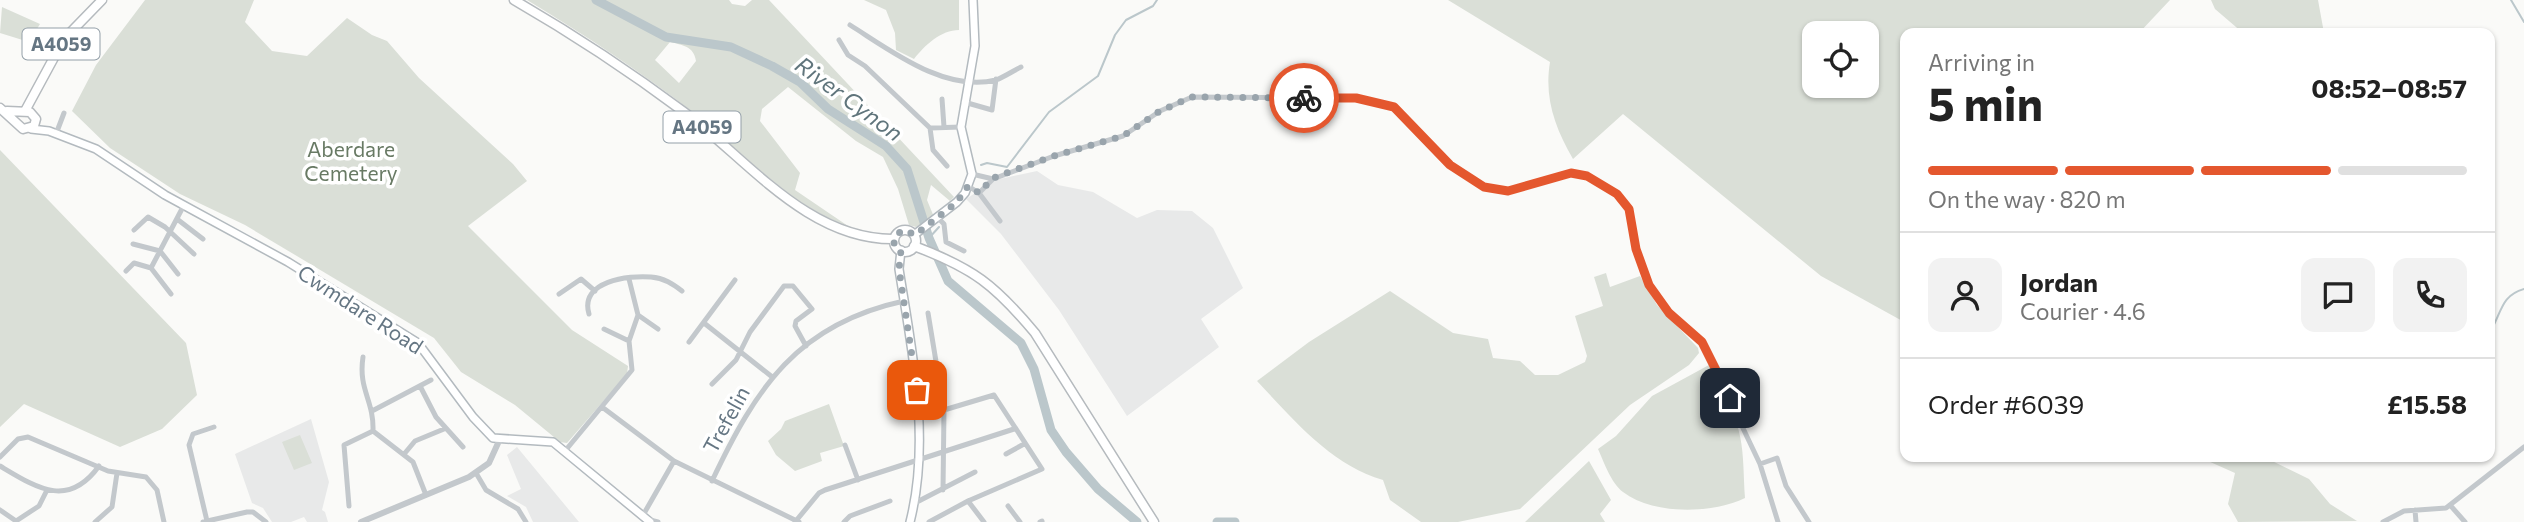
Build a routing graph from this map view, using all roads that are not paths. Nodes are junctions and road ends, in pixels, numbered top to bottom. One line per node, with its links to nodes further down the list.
1 (102, 0): 9 (main road, A4059)
2 (514, 0): 35 (main road, A4059)
3 (973, 0): 8 (main road)
4 (850, 24): 8 (street)
5 (839, 40): 19 (street)
6 (1021, 67): 7 (street)
7 (996, 79): 8 (street); 11 (street)
8 (969, 82): 11 (main road)
9 (35, 98): 13 (main road, A4059); 15 (main road, A4059)
10 (942, 100): 17 (street)
11 (963, 102): 18 (main road)
12 (3, 109): 13 (main road); 16 (main road)
13 (24, 112): 15 (main road); 16 (main road)
14 (64, 113): 21 (street)
15 (36, 119): 20 (main road); 21 (main road, Cwmdare Road)
16 (18, 122): 20 (main road)
17 (944, 127): 18 (street); 19 (street)
18 (961, 127): 23 (main road)
19 (930, 128): 22 (street)
20 (31, 129): 21 (main road, Cwmdare Road)
21 (53, 132): 27 (main road, Cwmdare Road)
22 (947, 166)
23 (972, 174): 24 (street); 25 (main road)
24 (993, 178): 26 (street); 88 (street)
25 (968, 186): 26 (street); 29 (main road)
26 (979, 193): 30 (street)
27 (184, 205): 28 (street); 76 (main road, Cwmdare Road)
28 (177, 219): 32 (street); 34 (street)
29 (934, 220): 33 (main road); 40 (street)
30 (1000, 221)
31 (134, 230): 32 (street)
32 (170, 232): 39 (street); 41 (street)
33 (917, 233): 35 (main road); 37 (main road)
34 (203, 239)
35 (894, 239): 38 (main road)
36 (134, 244): 39 (street)
37 (914, 246): 38 (main road); 108 (main road)
38 (901, 250): 51 (main road)
39 (160, 251): 42 (street); 44 (street)
40 (964, 251)
41 (194, 254)
42 (152, 268): 43 (street); 49 (street)
43 (126, 271)
44 (178, 274)
45 (629, 279): 47 (street); 48 (street); 54 (street)
46 (735, 280): 55 (street)
47 (595, 291): 50 (street); 53 (street)
48 (682, 291)
49 (171, 294)
50 (559, 294)
51 (904, 302): 60 (street, Trefelin); 87 (main road)
52 (928, 313): 71 (street)
53 (589, 314)
54 (638, 315): 56 (street); 58 (street)
55 (704, 323): 59 (street); 61 (street, Trefelin)
56 (658, 328)
57 (604, 329): 58 (street)
58 (629, 341): 69 (street)
59 (689, 342)
60 (806, 346): 61 (street, Trefelin); 65 (street, Trefelin)
61 (742, 351): 65 (street, Trefelin); 67 (street, Trefelin)
62 (363, 357): 63 (street)
63 (362, 365): 64 (street); 70 (street)
64 (372, 366)
65 (771, 376): 95 (street, Trefelin)
66 (431, 380): 68 (street)
67 (712, 384)
68 (420, 386): 70 (street); 73 (street)
69 (602, 407): 81 (street); 86 (street)
70 (372, 411): 75 (street)
71 (944, 411): 74 (street); 83 (street)
72 (214, 428): 111 (street)
73 (444, 429): 79 (street); 82 (street)
74 (1014, 429): 77 (street); 83 (street)
75 (373, 431): 82 (street); 103 (street)
76 (499, 440): 81 (main road); 93 (street)
77 (1024, 444): 84 (street); 100 (street)
78 (845, 445): 94 (street)
79 (463, 447)
80 (2524, 447): 102 (street)
81 (565, 451): 107 (main road)
82 (405, 453): 98 (street)
83 (944, 453): 87 (street); 97 (street)
84 (1006, 454)
85 (0, 457): 90 (street)
86 (674, 461): 95 (street); 107 (street)
87 (918, 462): 94 (street); 101 (main road)
88 (1760, 464): 122 (street); 123 (street)
89 (0, 466): 96 (street)
90 (99, 466): 92 (street); 96 (street)
91 (975, 472): 97 (street)
92 (117, 473): 109 (street); 110 (street)
93 (476, 473): 98 (street); 114 (street)
94 (858, 480): 116 (street)
95 (712, 481): 116 (street)
96 (47, 490): 105 (street)
97 (943, 491): 101 (street)
98 (426, 495): 113 (street)
99 (890, 500): 117 (street)
100 (968, 500): 119 (street); 120 (street)
101 (913, 503): 118 (main road)
102 (2450, 505): 106 (street); 126 (street)
103 (349, 506)
104 (1008, 506): 121 (street)
105 (0, 510)
106 (2415, 510): 124 (street); 125 (street)
107 (646, 519): 115 (street)
108 (1152, 519)
109 (95, 522)
110 (164, 522)
111 (205, 522): 112 (street)
112 (266, 522)
113 (361, 522)
114 (526, 522)
115 (658, 522)
116 (797, 522)
117 (844, 522)
118 (910, 522)
119 (929, 522)
120 (984, 522)
121 (1020, 522)
122 (1778, 522)
123 (1809, 522)
124 (2383, 522)
125 (2416, 522)
126 (2465, 522)

